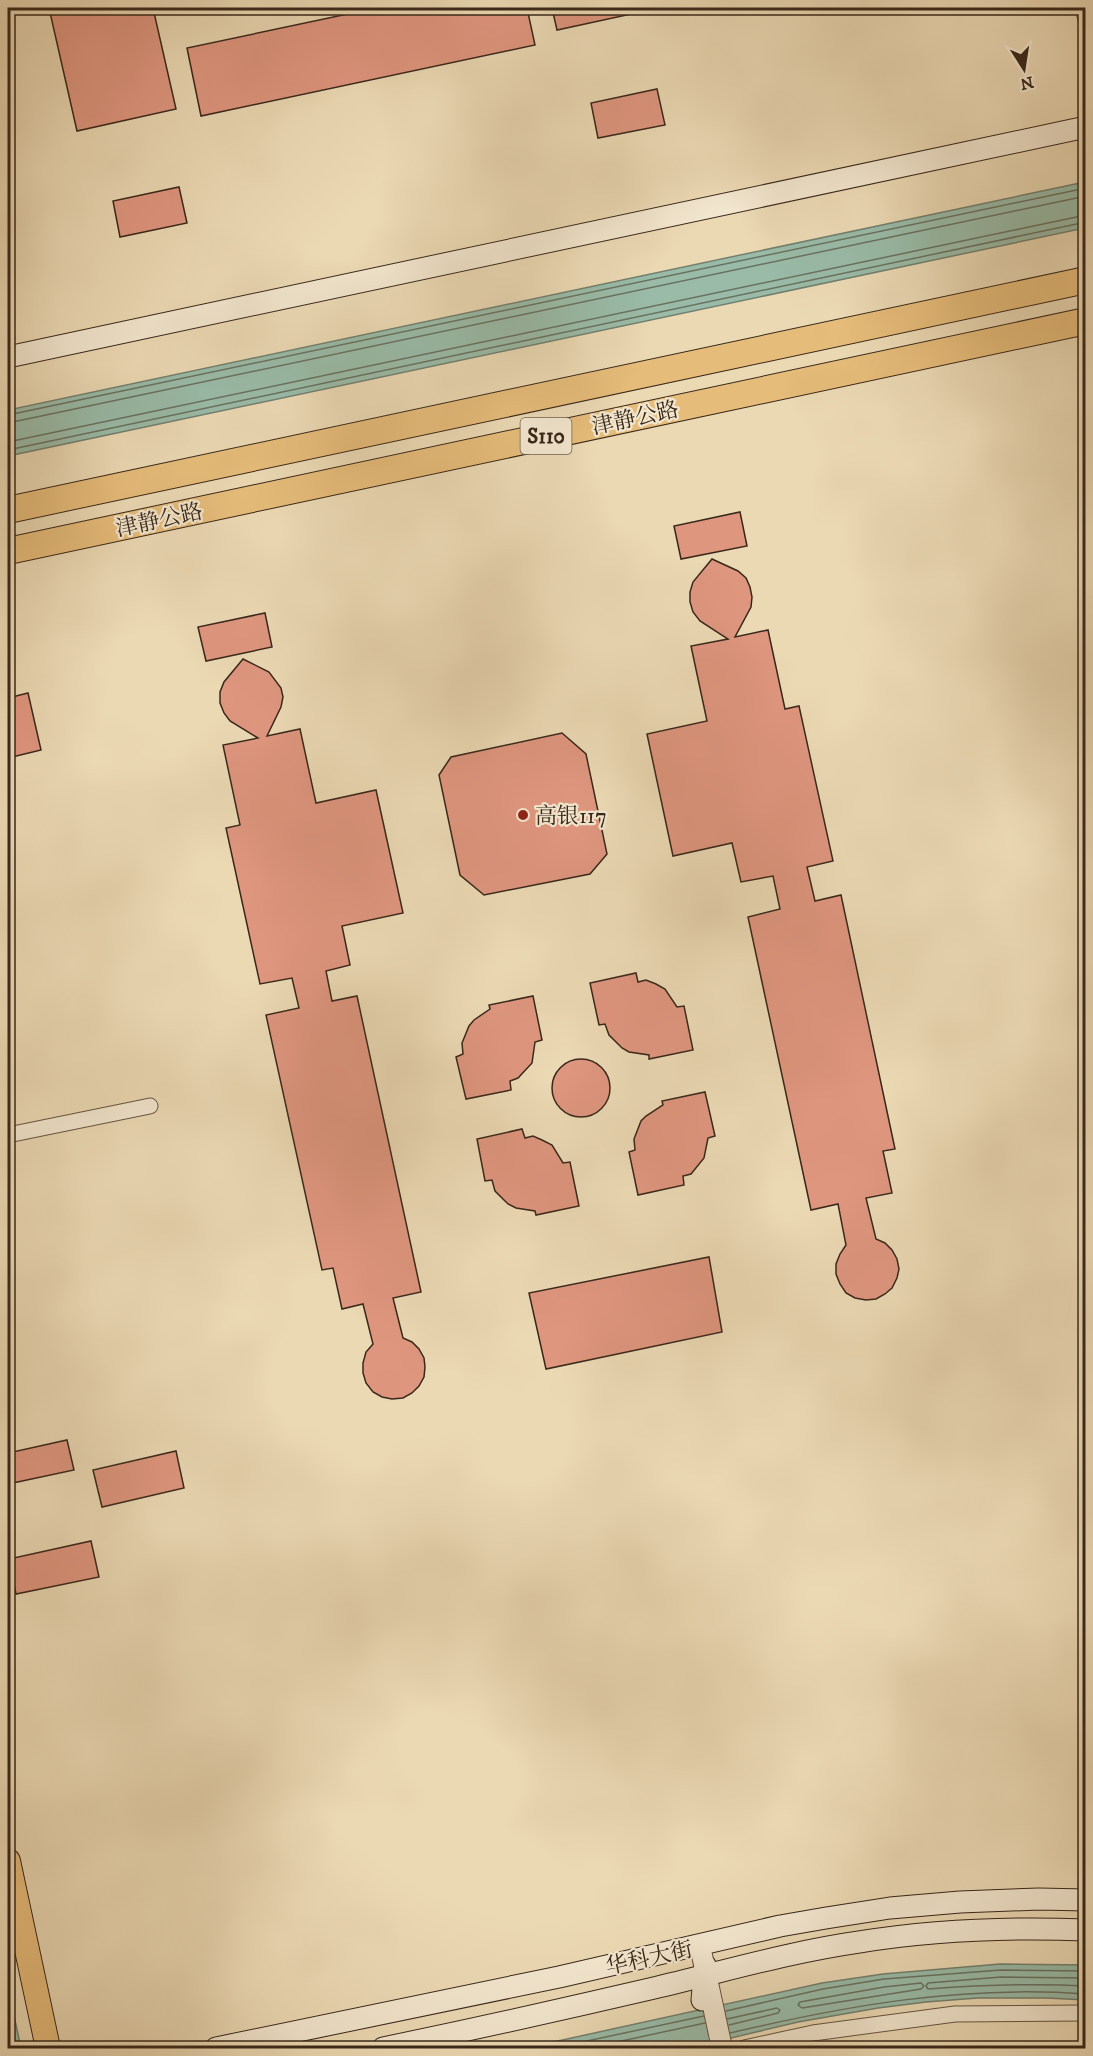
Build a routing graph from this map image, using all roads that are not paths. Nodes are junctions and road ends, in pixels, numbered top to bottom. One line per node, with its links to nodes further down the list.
1 (1083, 8): 2 (street)
2 (1086, 20)
3 (1086, 127): 6 (main road)
4 (1086, 280): 7 (highway, 津静公路 / S110)
5 (1086, 321): 8 (highway, 津静公路 / S110)
6 (8, 357)
7 (8, 510)
8 (8, 551)
9 (150, 1106): 10 (street)
10 (8, 1135)
11 (8, 1861): 21 (main road)
12 (1086, 1900): 14 (main road, 华科大街)
13 (1086, 1930): 16 (main road, 华科大街)
14 (737, 1936): 15 (main road, 华科大街); 17 (main road)
15 (695, 1947): 17 (street); 22 (main road, 华科大街)
16 (735, 1968): 17 (main road, 华科大街); 18 (street)
17 (703, 1975): 18 (main road); 23 (main road, 华科大街)
18 (707, 2000): 20 (street)
19 (1086, 2013): 24 (street)
20 (717, 2048)
21 (48, 2049)
22 (216, 2049)
23 (383, 2049)
24 (744, 2049)

